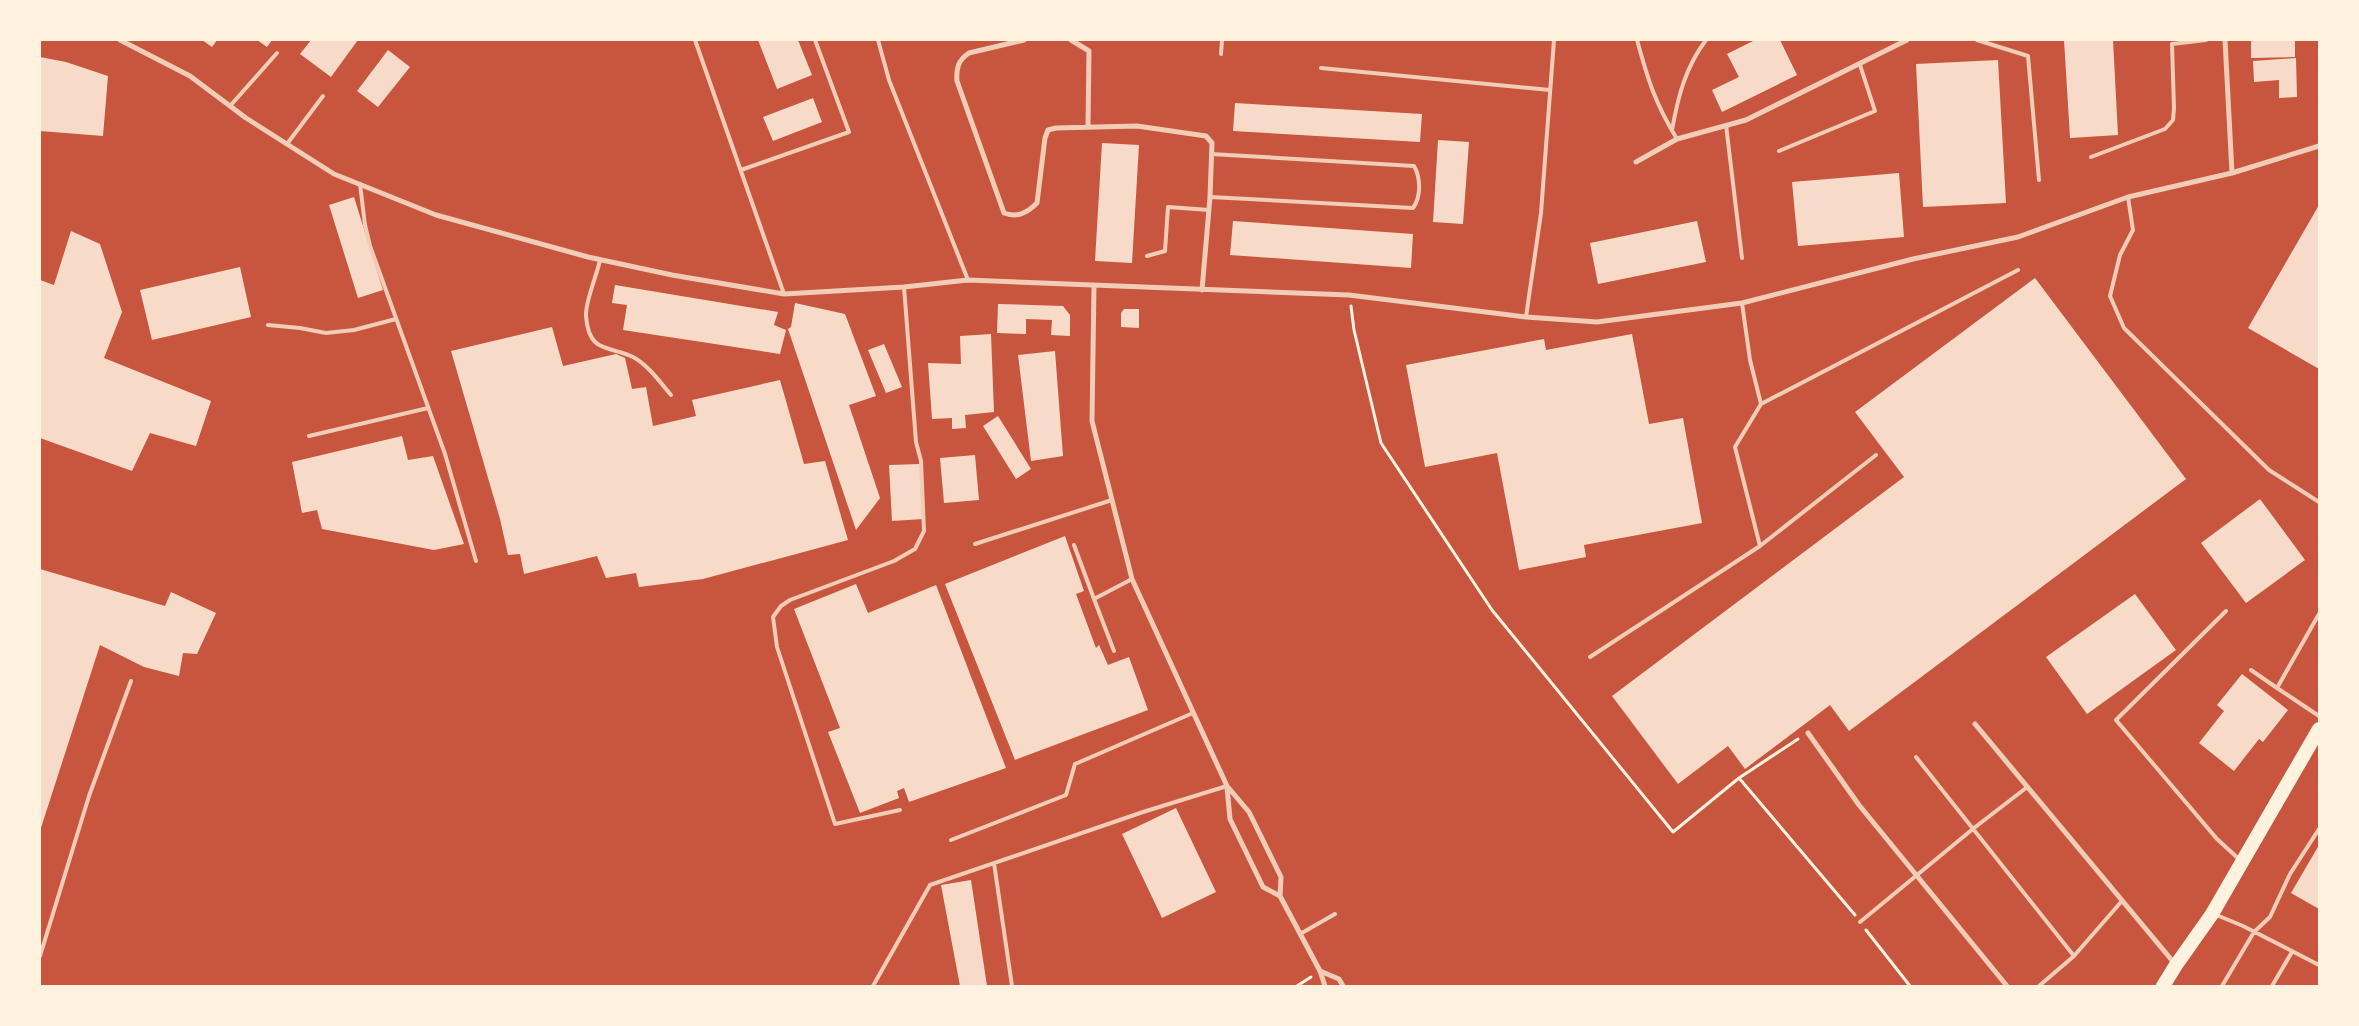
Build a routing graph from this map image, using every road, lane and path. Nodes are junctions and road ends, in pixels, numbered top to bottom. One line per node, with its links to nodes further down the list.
1 (120, 40): 21 (street)
2 (695, 40): 32 (lane)
3 (815, 40): 32 (lane)
4 (878, 40): 43 (lane)
5 (1024, 40): 23 (street)
6 (1071, 40): 23 (street)
7 (1222, 40): 16 (lane)
8 (1554, 40): 19 (lane)
9 (1637, 40): 24 (lane)
10 (1706, 40): 24 (lane)
11 (1907, 40): 17 (street)
12 (1977, 40): 34 (lane)
13 (2206, 40): 30 (lane)
14 (2225, 40): 33 (street)
15 (278, 53): 21 (lane)
16 (1221, 54)
17 (1860, 65): 22 (street); 28 (lane)
18 (1321, 68): 19 (lane)
19 (1550, 90): 50 (lane)
20 (323, 96): 26 (lane)
21 (230, 106): 26 (street)
22 (1726, 125): 25 (street); 40 (lane)
23 (1088, 126): 29 (street)
24 (1672, 130): 25 (lane)
25 (1677, 139): 31 (street)
26 (288, 144): 35 (street)
27 (2319, 146): 33 (street)
28 (1779, 150)
29 (1211, 154): 37 (street); 37 (lane)
30 (2091, 157)
31 (1636, 162)
32 (741, 170): 47 (lane)
33 (2232, 173): 36 (street)
34 (2039, 180)
35 (360, 184): 41 (street); 51 (lane)
36 (2128, 197): 49 (street); 59 (lane)
37 (1210, 198): 38 (street)
38 (1209, 210): 39 (lane); 46 (street)
39 (1147, 256)
40 (1742, 258)
41 (600, 260): 47 (street); 53 (lane)
42 (2018, 270): 54 (lane)
43 (968, 280): 44 (street); 45 (street)
44 (1094, 285): 46 (street); 58 (street)
45 (904, 287): 47 (street); 82 (lane)
46 (1202, 290): 48 (street)
47 (784, 294)
48 (1349, 295): 50 (street); 79 (path)
49 (1742, 303): 50 (street); 54 (lane)
50 (1526, 318)
51 (396, 319): 52 (lane); 55 (lane)
52 (268, 325)
53 (670, 395)
54 (1761, 404): 62 (lane)
55 (428, 408): 56 (lane); 63 (lane)
56 (309, 436)
57 (1876, 455): 62 (lane)
58 (1112, 500): 60 (lane); 64 (street)
59 (2319, 502)
60 (975, 544)
61 (1074, 545): 65 (lane)
62 (1760, 546): 69 (lane)
63 (476, 561)
64 (1132, 579): 65 (lane); 73 (street)
65 (1094, 598): 68 (lane)
66 (2226, 610): 86 (lane)
67 (2319, 614): 72 (lane)
68 (1114, 650)
69 (1590, 657)
70 (2251, 670): 72 (lane)
71 (131, 681): 97 (lane)
72 (2277, 688): 74 (lane)
73 (1193, 713): 80 (street); 85 (lane)
74 (2319, 716)
75 (1975, 724): 81 (street)
76 (2319, 729): 86 (highway)
77 (1808, 733): 79 (path); 88 (street)
78 (1916, 757): 83 (lane)
79 (1739, 778): 93 (path)
80 (1227, 786): 87 (lane); 89 (street); 89 (street)
81 (2026, 788): 83 (lane); 90 (street)
82 (900, 810)
83 (1974, 828): 88 (lane); 98 (lane)
84 (2319, 829): 94 (lane)
85 (952, 840)
86 (2241, 862): 92 (highway)
87 (994, 863): 102 (lane); 103 (lane)
88 (1916, 875): 93 (lane); 107 (street)
89 (1280, 896): 95 (street)
90 (2121, 902): 98 (lane); 99 (street)
91 (1335, 914): 95 (lane)
92 (2212, 914): 94 (lane); 99 (highway)
93 (1860, 922): 106 (path)
94 (2254, 932): 96 (lane); 110 (lane)
95 (1300, 934): 101 (street)
96 (2292, 952): 100 (lane); 111 (lane)
97 (40, 956)
98 (2074, 956): 108 (lane)
99 (2176, 965): 109 (highway)
100 (2319, 965)
101 (1320, 971): 104 (street); 105 (street)
102 (873, 986)
103 (1012, 986)
104 (1325, 986)
105 (1343, 986)
106 (1910, 986)
107 (2006, 986)
108 (2038, 986)
109 (2164, 986)
110 (2222, 986)
111 (2272, 986)

